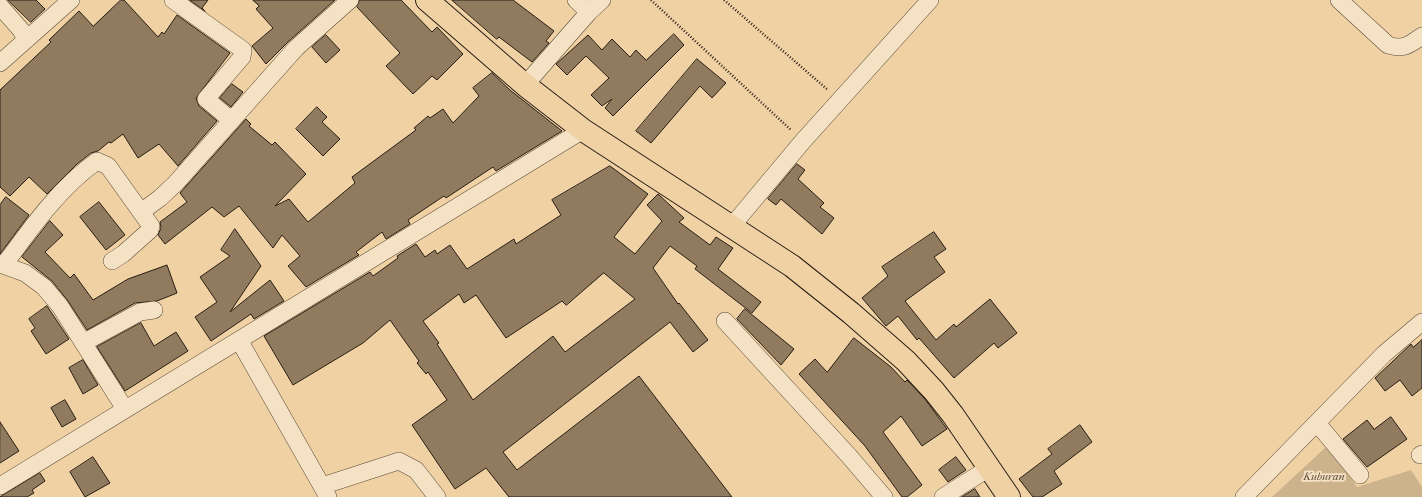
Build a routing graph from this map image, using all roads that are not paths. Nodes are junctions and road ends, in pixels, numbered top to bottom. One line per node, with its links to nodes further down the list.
1 (71, 0): 12 (street)
2 (173, 0): 15 (street)
3 (350, 0): 15 (street)
4 (427, 0): 14 (main road)
5 (576, 0): 10 (street)
6 (602, 0): 10 (street)
7 (930, 0): 18 (street)
8 (1339, 0): 11 (street)
9 (0, 6): 12 (street)
10 (589, 12): 14 (street)
11 (1422, 36)
12 (26, 40): 13 (street)
13 (0, 63)
14 (525, 85): 16 (main road)
15 (231, 120): 17 (street)
16 (583, 130): 18 (main road); 24 (street)
17 (141, 212): 19 (street); 20 (street)
18 (731, 227): 28 (main road)
19 (112, 261)
20 (2, 265): 25 (street)
21 (154, 310): 25 (street)
22 (725, 321): 33 (street)
23 (1422, 322): 27 (street)
24 (239, 340): 26 (street); 31 (street)
25 (83, 343): 26 (street)
26 (125, 409): 30 (street)
27 (1318, 423): 29 (street); 36 (street)
28 (989, 468): 34 (street); 35 (main road)
29 (1360, 475)
30 (0, 486)
31 (325, 491): 32 (street)
32 (437, 497)
33 (884, 497)
34 (943, 497)
35 (1009, 497)
36 (1244, 497)

